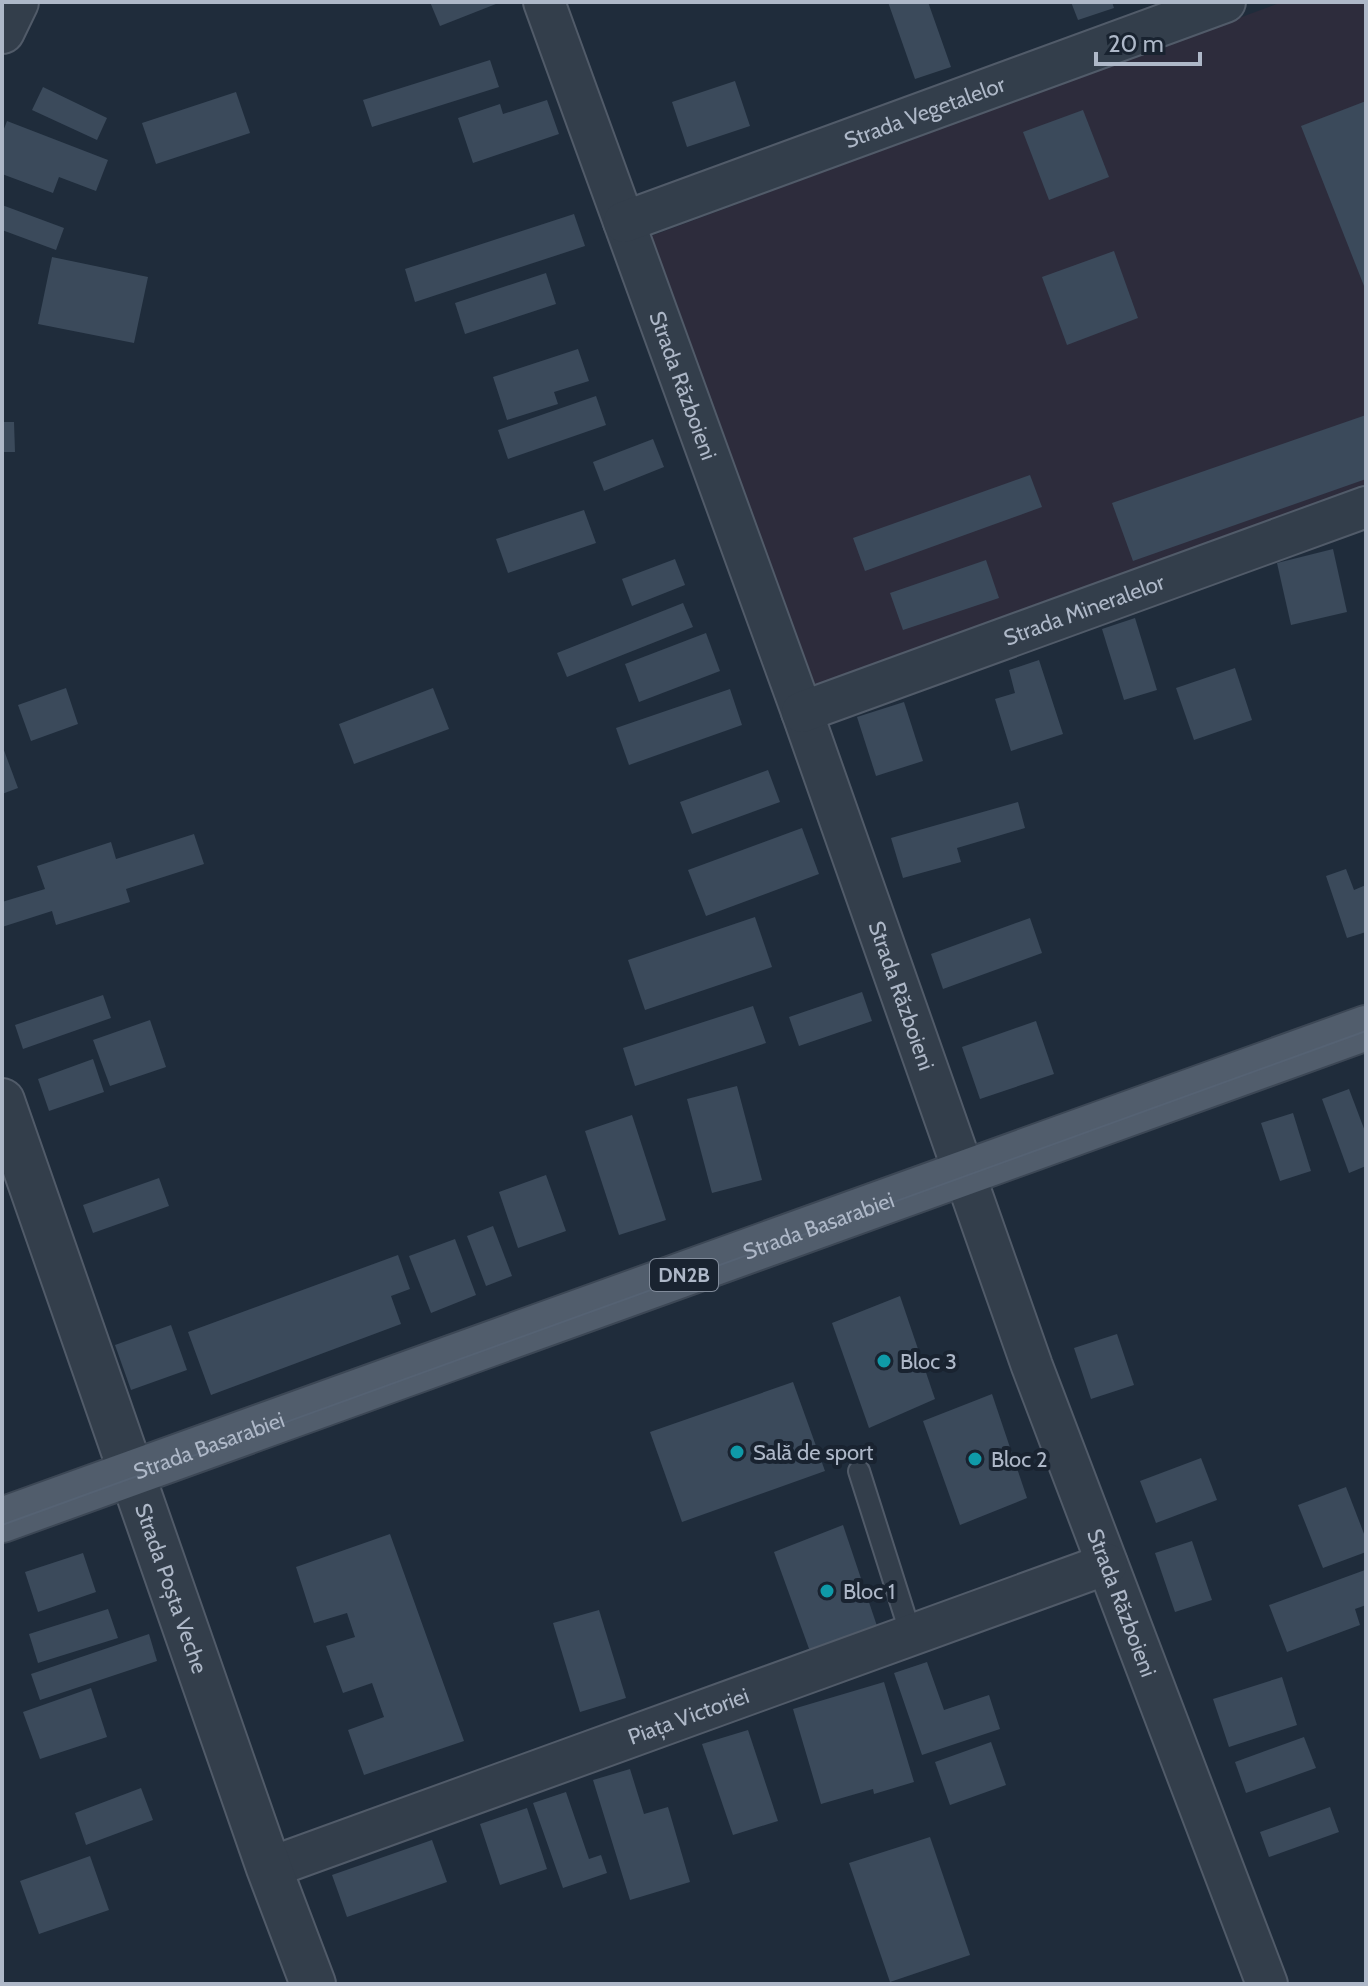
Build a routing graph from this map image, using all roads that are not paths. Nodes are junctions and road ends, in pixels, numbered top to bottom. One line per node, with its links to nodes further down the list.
1 (16, 2): 4 (street)
2 (544, 2): 5 (street, Strada Războieni)
3 (1225, 2): 5 (street, Strada Vegetalelor)
4 (2, 31)
5 (624, 222): 7 (street, Strada Războieni)
6 (1366, 507): 7 (street, Strada Mineralelor)
7 (802, 712): 10 (street, Strada Războieni)
8 (1366, 1028): 10 (main road, Strada Basarabiei / DN2B)
9 (2, 1101): 12 (street, Strada Poșta Veche)
10 (966, 1174): 12 (main road, Strada Basarabiei / DN2B); 14 (street, Strada Războieni)
11 (859, 1471): 15 (lane)
12 (132, 1474): 13 (main road, Strada Basarabiei / DN2B); 16 (street, Strada Poșta Veche)
13 (2, 1520)
14 (1107, 1564): 15 (street, Piața Victoriei); 18 (street, Strada Războieni)
15 (911, 1635): 16 (street, Piața Victoriei)
16 (269, 1868): 17 (street, Strada Poșta Veche)
17 (313, 1984)
18 (1267, 1984)

